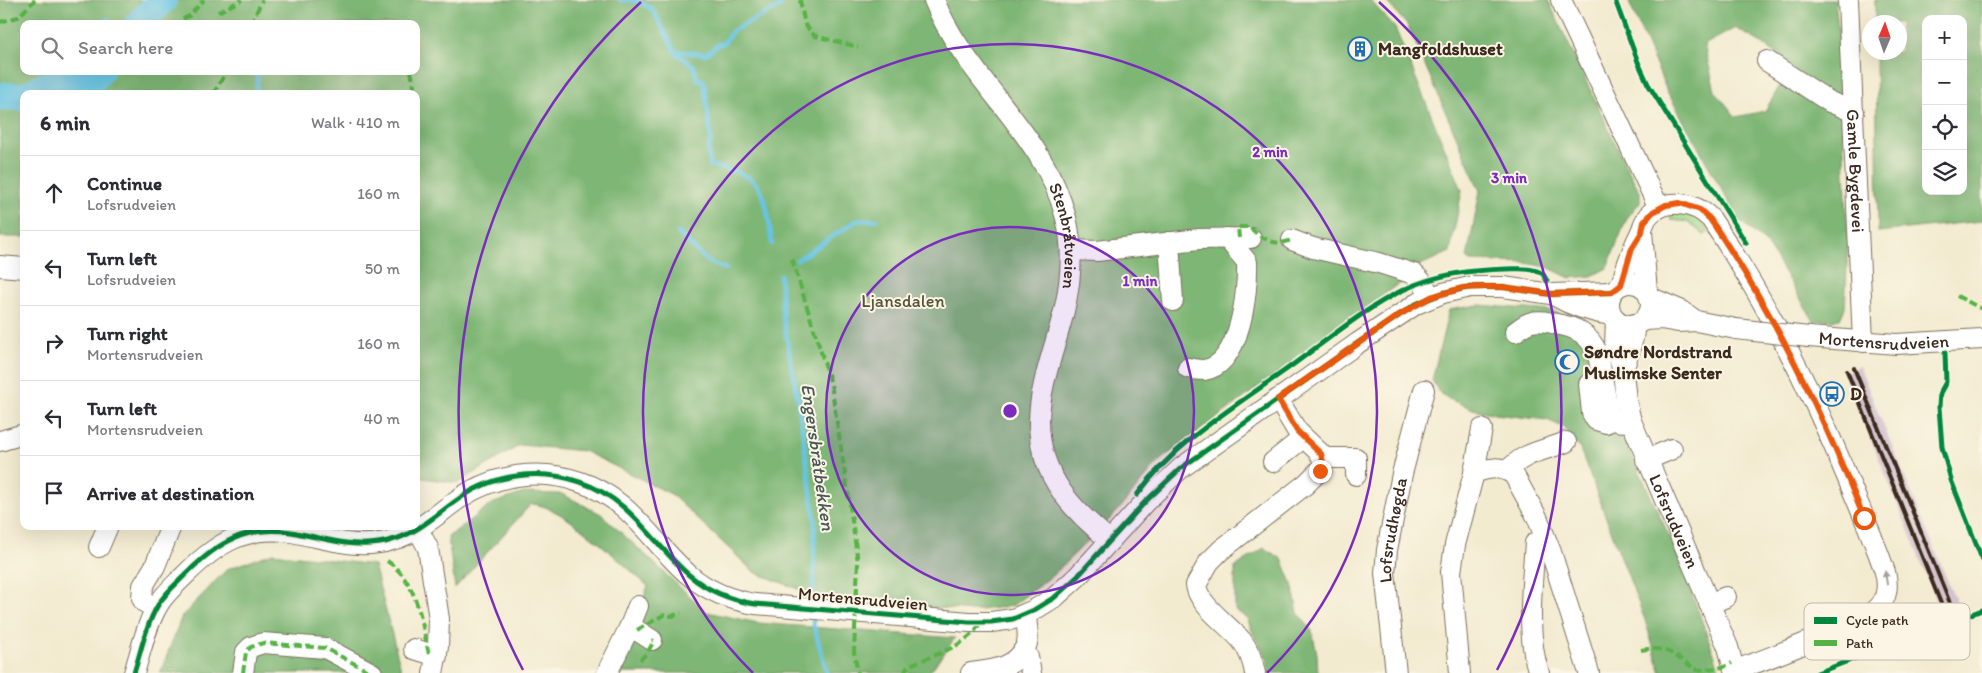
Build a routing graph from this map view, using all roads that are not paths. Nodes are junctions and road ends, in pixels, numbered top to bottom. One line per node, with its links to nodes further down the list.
1 (934, 0): 12 (street, Stenbråtveien)
2 (1561, 0): 6 (street)
3 (1848, 0): 5 (street, Gamle Bygdevei)
4 (1768, 61): 5 (street)
5 (1854, 112): 24 (street, Gamle Bygdevei)
6 (1659, 208): 7 (street); 52 (street, Lofsrudveien, one-way to 6)
7 (1642, 232): 15 (street); 17 (street)
8 (1227, 238): 9 (street); 11 (street); 25 (street)
9 (1251, 238)
10 (1292, 240): 18 (street)
11 (1169, 242): 12 (street); 19 (street)
12 (1071, 250): 49 (street, Stenbråtveien)
13 (0, 266): 14 (street)
14 (20, 268)
15 (1617, 289): 16 (street, Mortensrudveien); 17 (street); 20 (street)
16 (1551, 294): 18 (street, Mortensrudveien); 20 (street, Mortensrudveien)
17 (1648, 294): 20 (street); 21 (street, Mortensrudveien)
18 (1431, 297): 28 (street, Mortensrudveien)
19 (1173, 301)
20 (1626, 320): 21 (street, Mortensrudveien); 29 (street, Lofsrudveien)
21 (1696, 321): 24 (street, Mortensrudveien, bridge)
22 (1515, 332): 29 (street)
23 (1982, 339): 24 (street, Mortensrudveien)
24 (1863, 342)
25 (1188, 368)
26 (1590, 384): 29 (street)
27 (1424, 390): 71 (street, Lofsrudhøgda)
28 (1278, 399): 32 (street); 49 (street, Mortensrudveien)
29 (1621, 420): 38 (street, Lofsrudveien)
30 (1482, 429): 41 (street)
31 (20, 435): 33 (street)
32 (1303, 438): 36 (street); 39 (street)
33 (0, 441)
34 (1566, 442): 40 (street)
35 (1672, 449): 38 (street)
36 (1323, 458): 37 (street); 70 (street)
37 (1358, 460)
38 (1646, 460): 63 (street, Lofsrudveien)
39 (1273, 462)
40 (1508, 470): 41 (street); 74 (street)
41 (1474, 473): 72 (street)
42 (420, 528): 55 (street, Mortensrudveien)
43 (106, 530): 51 (street)
44 (169, 530): 54 (street)
45 (258, 530): 54 (street, Mortensrudveien)
46 (276, 530): 47 (street, Mortensrudveien)
47 (416, 530)
48 (419, 530): 61 (street)
49 (1110, 541): 55 (street, Mortensrudveien)
50 (1536, 543): 73 (street)
51 (99, 547)
52 (1881, 603)
53 (638, 606): 56 (street)
54 (156, 608): 64 (street, Mortensrudveien)
55 (1026, 614): 60 (street)
56 (630, 626): 57 (street); 67 (street)
57 (652, 640)
58 (414, 649): 61 (street)
59 (1804, 650): 62 (street, Lofsrudveien, one-way to 59)
60 (1022, 651): 68 (street); 69 (street)
61 (435, 664)
62 (1775, 665): 63 (street, Lofsrudveien)
63 (1735, 672)
64 (134, 673)
65 (243, 673): 66 (street)
66 (372, 673)
67 (607, 673)
68 (971, 673)
69 (1031, 673)
70 (1255, 673)
71 (1396, 673)
72 (1460, 673)
73 (1539, 673)
74 (1589, 673)

